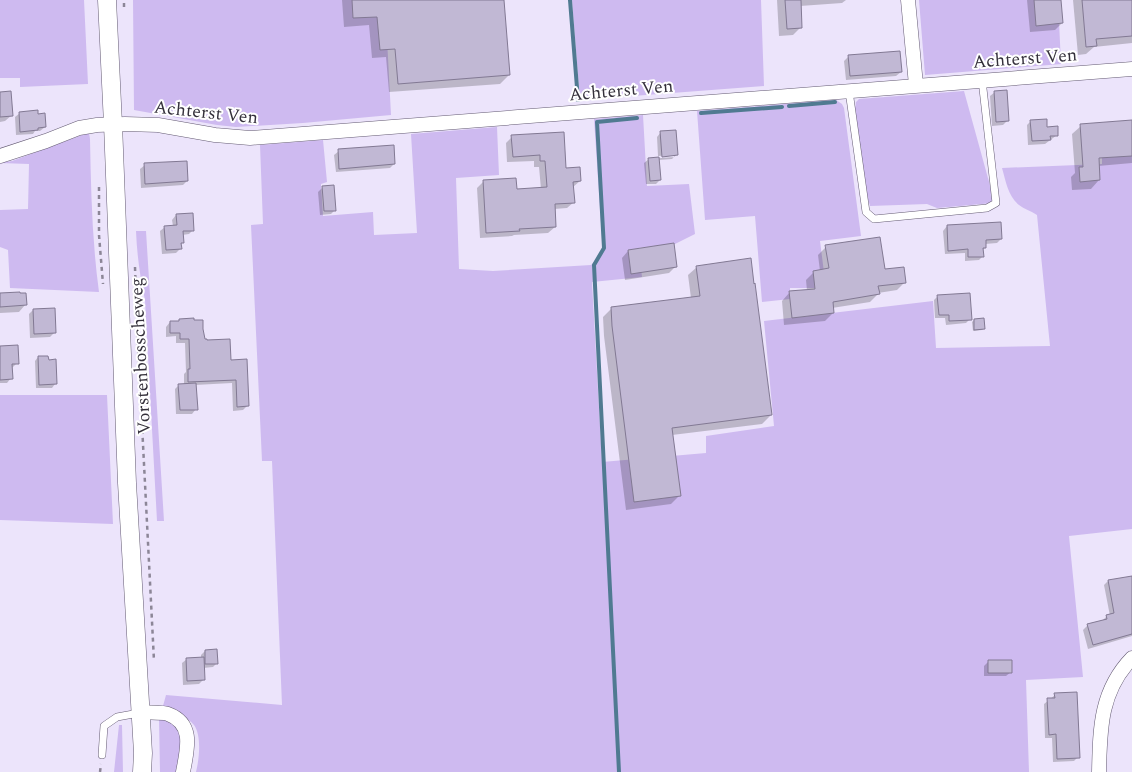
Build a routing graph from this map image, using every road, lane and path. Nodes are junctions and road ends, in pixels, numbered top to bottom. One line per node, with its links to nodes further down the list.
1 (107, 0): 9 (street, Vorstenbosscheweg)
2 (124, 0): 4 (path)
3 (908, 0): 7 (street)
4 (124, 9)
5 (1132, 69): 6 (street, Achterst Ven)
6 (982, 80): 7 (street, Achterst Ven); 8 (lane)
7 (916, 85): 8 (street, Achterst Ven)
8 (849, 90): 9 (street, Achterst Ven)
9 (113, 124): 10 (street, Achterst Ven); 16 (street, Vorstenbosscheweg)
10 (0, 156)
11 (135, 265): 12 (path, Vorstenbosscheweg)
12 (136, 300)
13 (138, 326): 15 (path, Vorstenbosscheweg)
14 (1132, 658): 20 (street)
15 (154, 669)
16 (140, 712): 17 (lane); 18 (street, Vorstenbosscheweg); 19 (street)
17 (102, 755)
18 (142, 772)
19 (183, 772)
20 (1099, 772)

